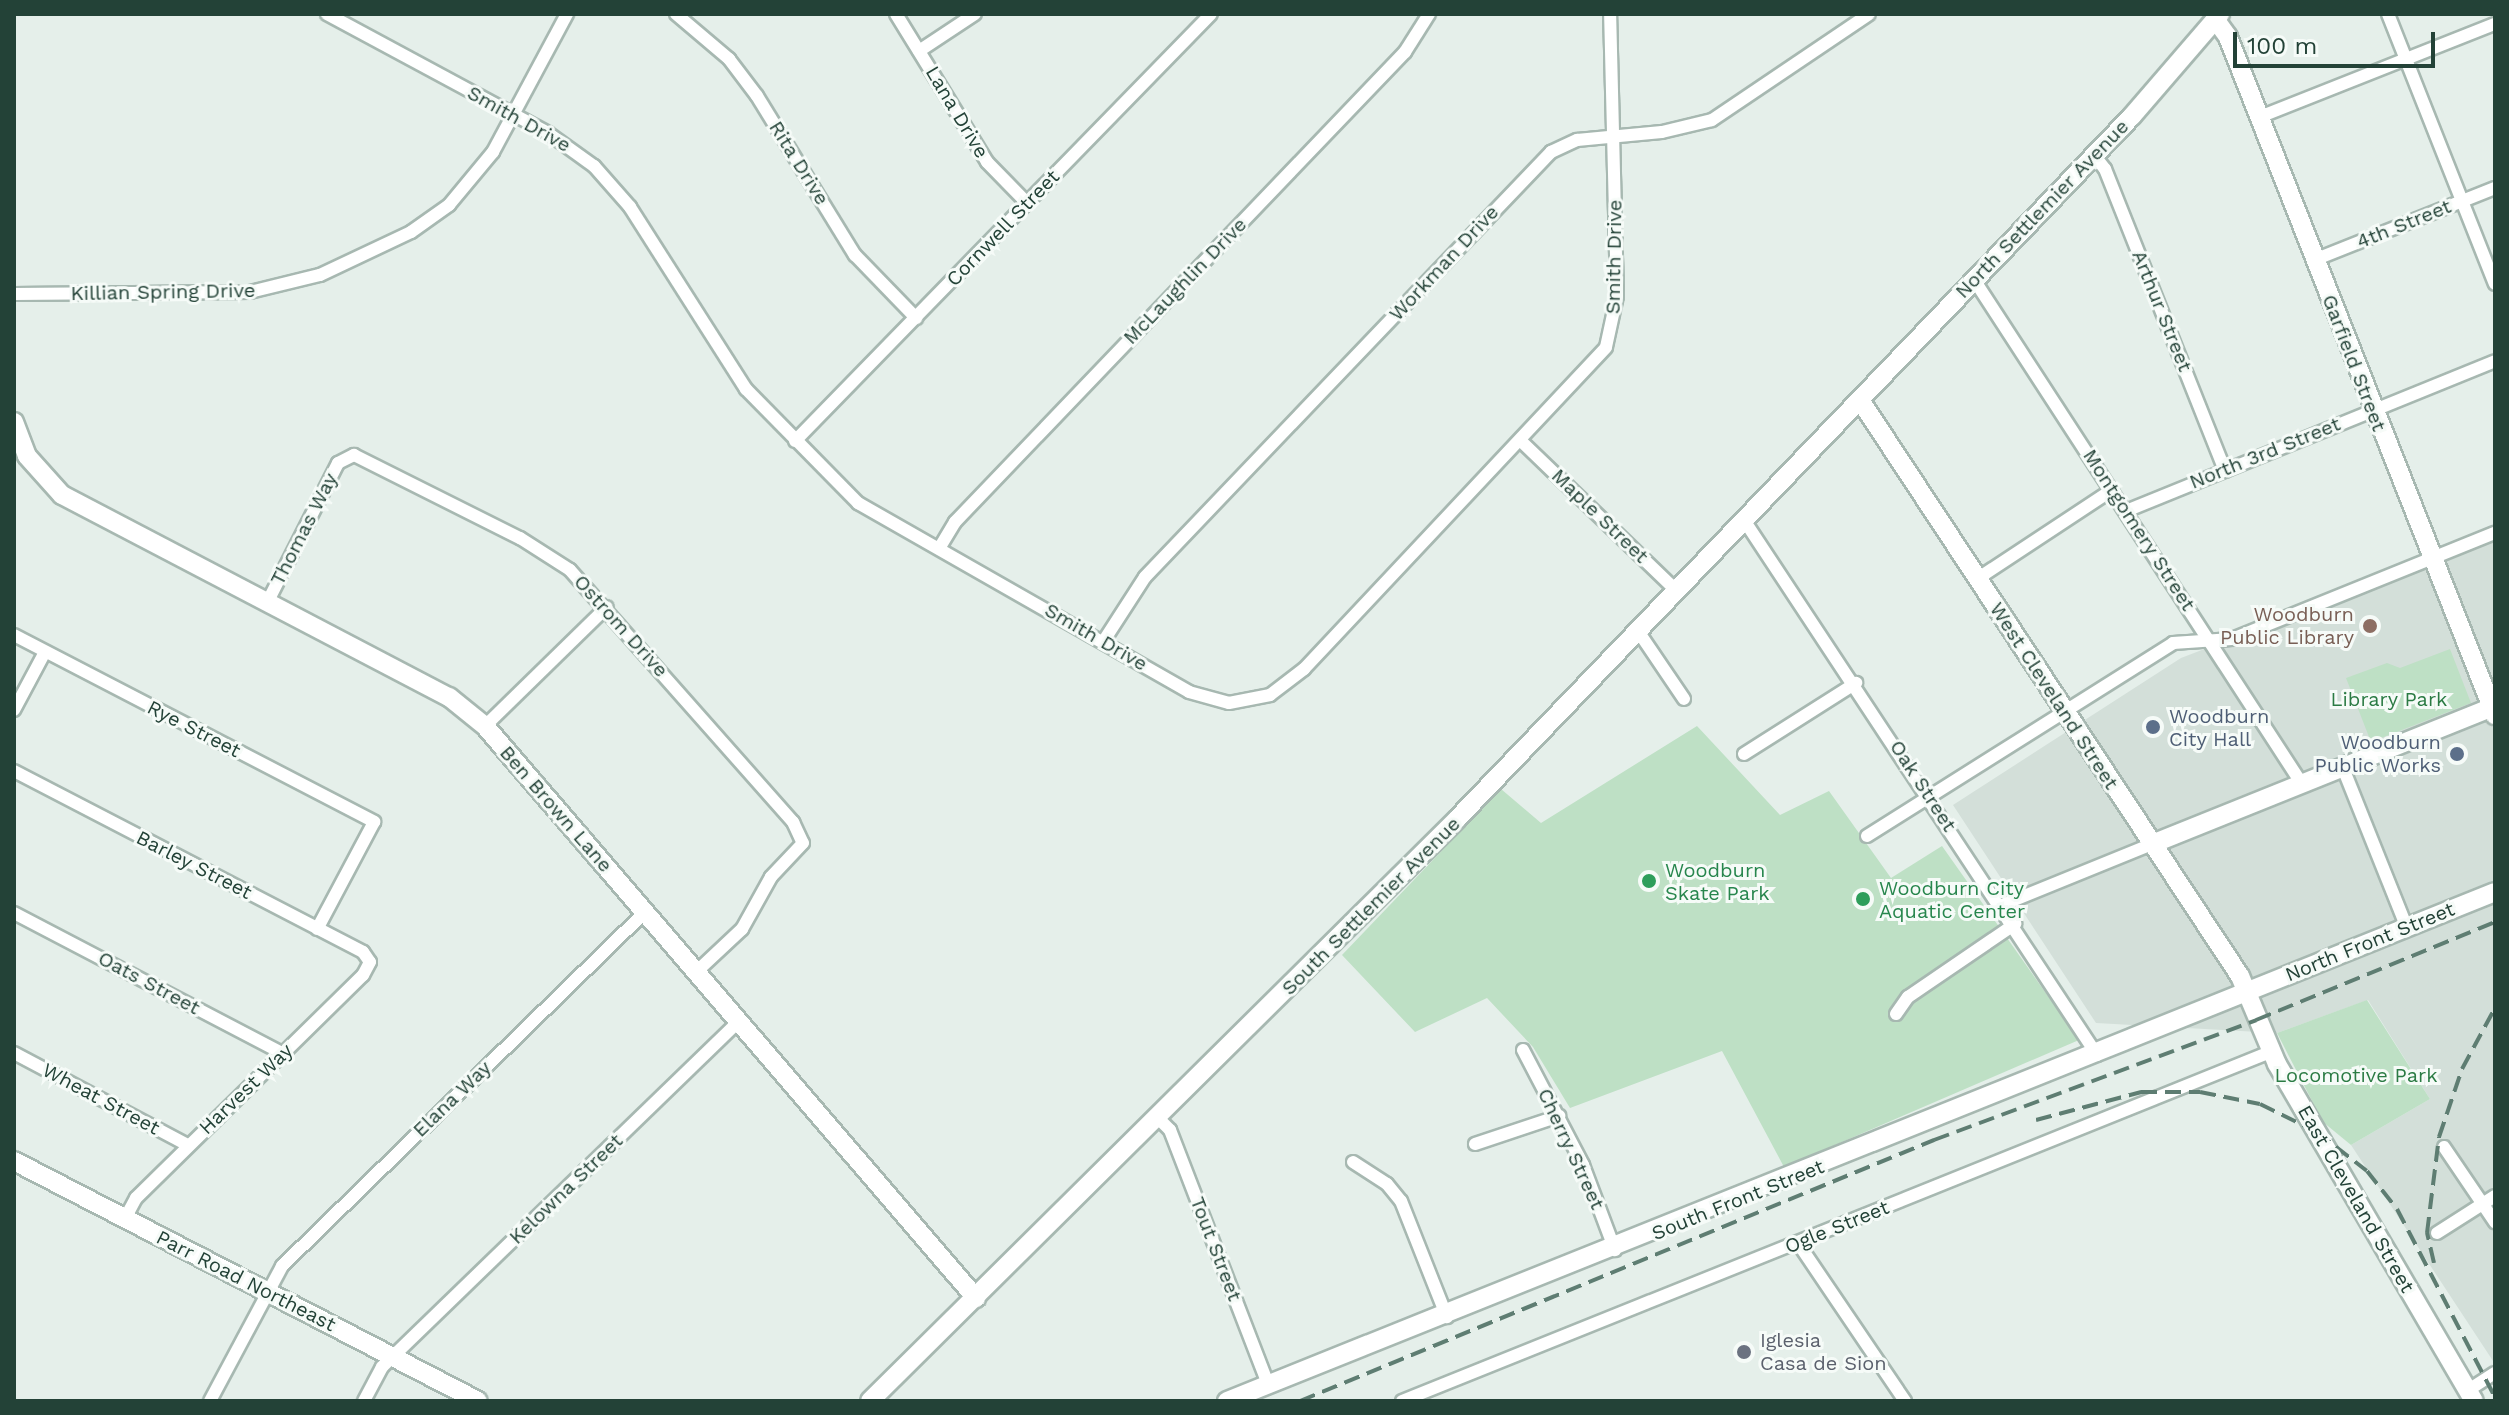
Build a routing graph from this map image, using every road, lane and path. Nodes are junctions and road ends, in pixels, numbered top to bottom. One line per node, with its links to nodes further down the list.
1 (327, 14): 15 (street, Smith Drive)
2 (567, 14): 15 (street, Killian Spring Drive)
3 (676, 14): 26 (street, Rita Drive)
4 (896, 14): 13 (street, Lana Drive)
5 (975, 14): 13 (street)
6 (1211, 14): 21 (street, Cornwell Street)
7 (1429, 14): 40 (street, McLaughlin Drive)
8 (1610, 14): 17 (street, Smith Drive)
9 (1869, 14): 17 (street, Workman Drive)
10 (2388, 14): 14 (street)
11 (2215, 16): 16 (main road, Garfield Street); 18 (main road, North Settlemier Avenue)
12 (2495, 24): 14 (street)
13 (919, 51): 21 (street, Lana Drive)
14 (2405, 60): 16 (street); 20 (street)
15 (513, 116): 25 (street, Killian Spring Drive); 31 (street, Smith Drive)
16 (2257, 118): 22 (main road, Garfield Street)
17 (1614, 136): 32 (street, Smith Drive); 49 (street, Workman Drive)
18 (2094, 155): 23 (main road, North Settlemier Avenue); 35 (street, Arthur Street)
19 (2495, 188): 20 (street, 4th Street)
20 (2462, 201): 22 (street, 4th Street); 24 (street)
21 (1027, 203): 26 (street, Cornwell Street)
22 (2314, 260): 29 (main road, Garfield Street)
23 (1973, 278): 28 (main road, North Settlemier Avenue); 36 (street, Montgomery Street)
24 (2495, 284)
25 (14, 294)
26 (916, 318): 31 (street, Cornwell Street)
27 (2495, 361): 29 (street, North 3rd Street)
28 (1860, 400): 38 (main road, South Settlemier Avenue); 42 (main road, West Cleveland Street)
29 (2371, 410): 35 (street, North 3rd Street); 41 (main road, Garfield Street)
30 (14, 422): 34 (main road)
31 (795, 441): 40 (street, Smith Drive)
32 (1522, 442): 43 (street, Maple Street); 49 (street, Smith Drive)
33 (345, 456): 44 (street, Thomas Way); 45 (street, Ostrom Drive)
34 (20, 460): 44 (main road, Ben Brown Lane)
35 (2225, 471): 37 (street, North 3rd Street)
36 (2112, 490): 37 (street, Montgomery Street); 42 (street)
37 (2126, 511): 48 (street, Montgomery Street)
38 (1744, 520): 43 (main road, South Settlemier Avenue); 51 (street, Oak Street)
39 (2495, 533): 41 (street)
40 (940, 547): 49 (street, Smith Drive)
41 (2433, 558): 48 (street); 53 (main road, Garfield Street)
42 (1977, 579): 55 (main road, West Cleveland Street)
43 (1677, 591): 46 (main road, South Settlemier Avenue)
44 (267, 603): 56 (main road, Ben Brown Lane)
45 (607, 607): 56 (street); 72 (street, Ostrom Drive)
46 (1638, 631): 52 (street); 82 (main road, South Settlemier Avenue)
47 (14, 635): 50 (street, Rye Street)
48 (2210, 640): 55 (street); 60 (street, Montgomery Street)
49 (1103, 642)
50 (45, 652): 54 (street); 70 (street, Rye Street)
51 (1856, 683): 57 (street); 61 (street, Oak Street)
52 (1684, 699)
53 (2494, 709): 58 (main road)
54 (14, 710)
55 (2065, 711): 61 (street); 63 (main road, West Cleveland Street)
56 (485, 726): 66 (main road, Ben Brown Lane)
57 (1744, 754)
58 (2343, 768): 60 (main road); 69 (street)
59 (14, 771): 70 (street, Barley Street)
60 (2302, 784): 63 (main road)
61 (1930, 799): 62 (street); 65 (street, Oak Street)
62 (1867, 836)
63 (2152, 844): 65 (street); 73 (main road, West Cleveland Street)
64 (2495, 892): 69 (main road, North Front Street)
65 (2002, 905): 68 (street, Oak Street)
66 (645, 912): 72 (main road, Ben Brown Lane); 95 (street, Elana Way)
67 (14, 913): 79 (street, Oats Street)
68 (2015, 924): 74 (street); 80 (street, Oak Street)
69 (2407, 928): 73 (main road, North Front Street)
70 (317, 929): 71 (street, Barley Street)
71 (370, 962): 79 (street, Harvest Way)
72 (696, 972): 75 (main road, Ben Brown Lane)
73 (2247, 993): 77 (main road, East Cleveland Street); 80 (main road, South Front Street)
74 (1896, 1014)
75 (739, 1021): 96 (main road, Ben Brown Lane); 98 (street, Kelowna Street)
76 (1523, 1050): 81 (street, Cherry Street)
77 (2270, 1052): 93 (street, Ogle Street); 101 (main road, East Cleveland Street)
78 (14, 1053): 84 (street, Wheat Street)
79 (284, 1054): 84 (street, Harvest Way)
80 (2097, 1055): 94 (main road, South Front Street)
81 (1559, 1116): 83 (street); 94 (street, Cherry Street)
82 (1158, 1118): 96 (main road, South Settlemier Avenue); 100 (street, Tout Street)
83 (1475, 1144)
84 (188, 1145): 90 (street, Harvest Way)
85 (2444, 1147): 89 (street)
86 (14, 1161): 90 (main road, Parr Road Northeast)
87 (1353, 1162): 97 (street)
88 (2495, 1196): 89 (street)
89 (2483, 1204): 91 (street); 92 (street)
90 (125, 1219): 95 (main road, Parr Road Northeast)
91 (2495, 1222)
92 (2437, 1233)
93 (1798, 1243): 107 (street, Ogle Street); 108 (street)
94 (1615, 1250): 97 (main road, South Front Street)
95 (267, 1292): 98 (main road, Parr Road Northeast); 102 (street, Elana Way)
96 (976, 1298): 105 (main road, South Settlemier Avenue)
97 (1447, 1317): 100 (main road, South Front Street)
98 (392, 1357): 103 (street, Kelowna Street); 104 (main road, Parr Road Northeast)
99 (2495, 1373): 101 (street)
100 (1268, 1384): 106 (main road, South Front Street)
101 (2470, 1396)
102 (210, 1401)
103 (364, 1401)
104 (478, 1401)
105 (870, 1401)
106 (1227, 1401)
107 (1402, 1401)
108 (1905, 1401)

